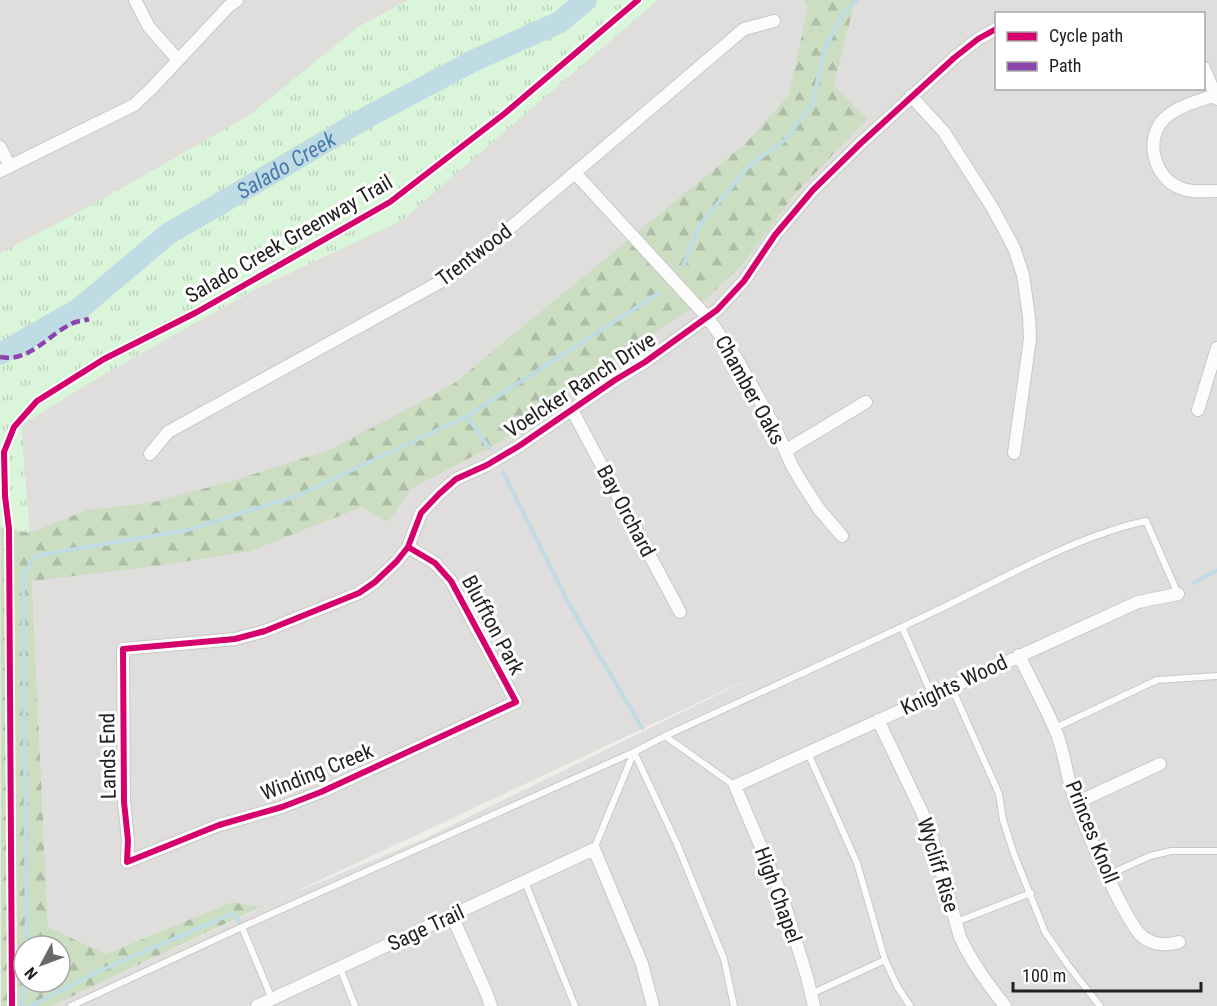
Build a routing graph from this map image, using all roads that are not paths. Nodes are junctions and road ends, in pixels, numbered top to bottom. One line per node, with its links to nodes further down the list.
1 (135, 0): 5 (street)
2 (237, 0): 5 (street)
3 (774, 21): 11 (street, Trentwood)
4 (995, 30): 7 (street, Voelcker Ranch Drive)
5 (178, 60): 10 (street)
6 (1205, 72): 8 (street)
7 (911, 96): 13 (street, Voelcker Ranch Drive); 19 (street)
8 (1216, 97): 12 (street)
9 (0, 147): 10 (street)
10 (5, 169)
11 (575, 172): 13 (street, Chamber Oaks); 20 (street, Trentwood)
12 (1217, 190)
13 (708, 318): 16 (street, Voelcker Ranch Drive); 18 (street, Chamber Oaks)
14 (1217, 348): 17 (street)
15 (866, 402): 18 (street)
16 (572, 410): 22 (street, Voelcker Ranch Drive); 24 (street, Bay Orchard)
17 (1198, 410)
18 (785, 451): 21 (street, Chamber Oaks)
19 (1014, 453)
20 (150, 454)
21 (842, 536)
22 (408, 547): 26 (street, Voelcker Ranch Drive); 31 (street, Bluffton Park)
23 (1178, 594): 25 (lane); 27 (street, Knights Wood)
24 (680, 612)
25 (902, 627): 30 (lane); 34 (lane)
26 (123, 649): 42 (street, Lands End)
27 (1019, 655): 29 (street, Knights Wood); 33 (street, Princes Knoll)
28 (1217, 676): 33 (lane)
29 (951, 686): 30 (street, Knights Wood); 45 (lane)
30 (932, 695): 32 (street, Knights Wood)
31 (516, 702): 42 (street, Winding Creek)
32 (879, 720): 36 (street, Knights Wood); 47 (street, Wycliff Rise)
33 (1054, 728): 39 (street, Princes Knoll)
34 (665, 736): 35 (lane); 38 (lane)
35 (634, 752): 40 (lane); 48 (lane); 60 (lane)
36 (808, 753): 38 (street, Knights Wood); 50 (lane)
37 (1160, 764): 39 (street)
38 (735, 786): 52 (street, High Chapel)
39 (1076, 803): 43 (street, Princes Knoll)
40 (594, 849): 44 (street, Sage Trail); 59 (street)
41 (1217, 851): 43 (lane)
42 (127, 862)
43 (1108, 875): 49 (street, Princes Knoll)
44 (525, 882): 46 (street, Sage Trail); 58 (lane)
45 (1031, 893): 47 (lane); 63 (lane)
46 (452, 916): 51 (street, Sage Trail); 57 (street)
47 (956, 922): 62 (street, Wycliff Rise)
48 (242, 927): 53 (lane); 54 (lane)
49 (1179, 942)
50 (885, 960): 52 (lane); 61 (lane)
51 (340, 968): 53 (street, Sage Trail); 56 (lane)
52 (813, 1000)
53 (273, 1003): 55 (street, Sage Trail)
54 (71, 1006)
55 (258, 1006)
56 (355, 1006)
57 (491, 1006)
58 (575, 1006)
59 (653, 1006)
60 (734, 1006)
61 (910, 1006)
62 (1005, 1006)
63 (1100, 1006)

